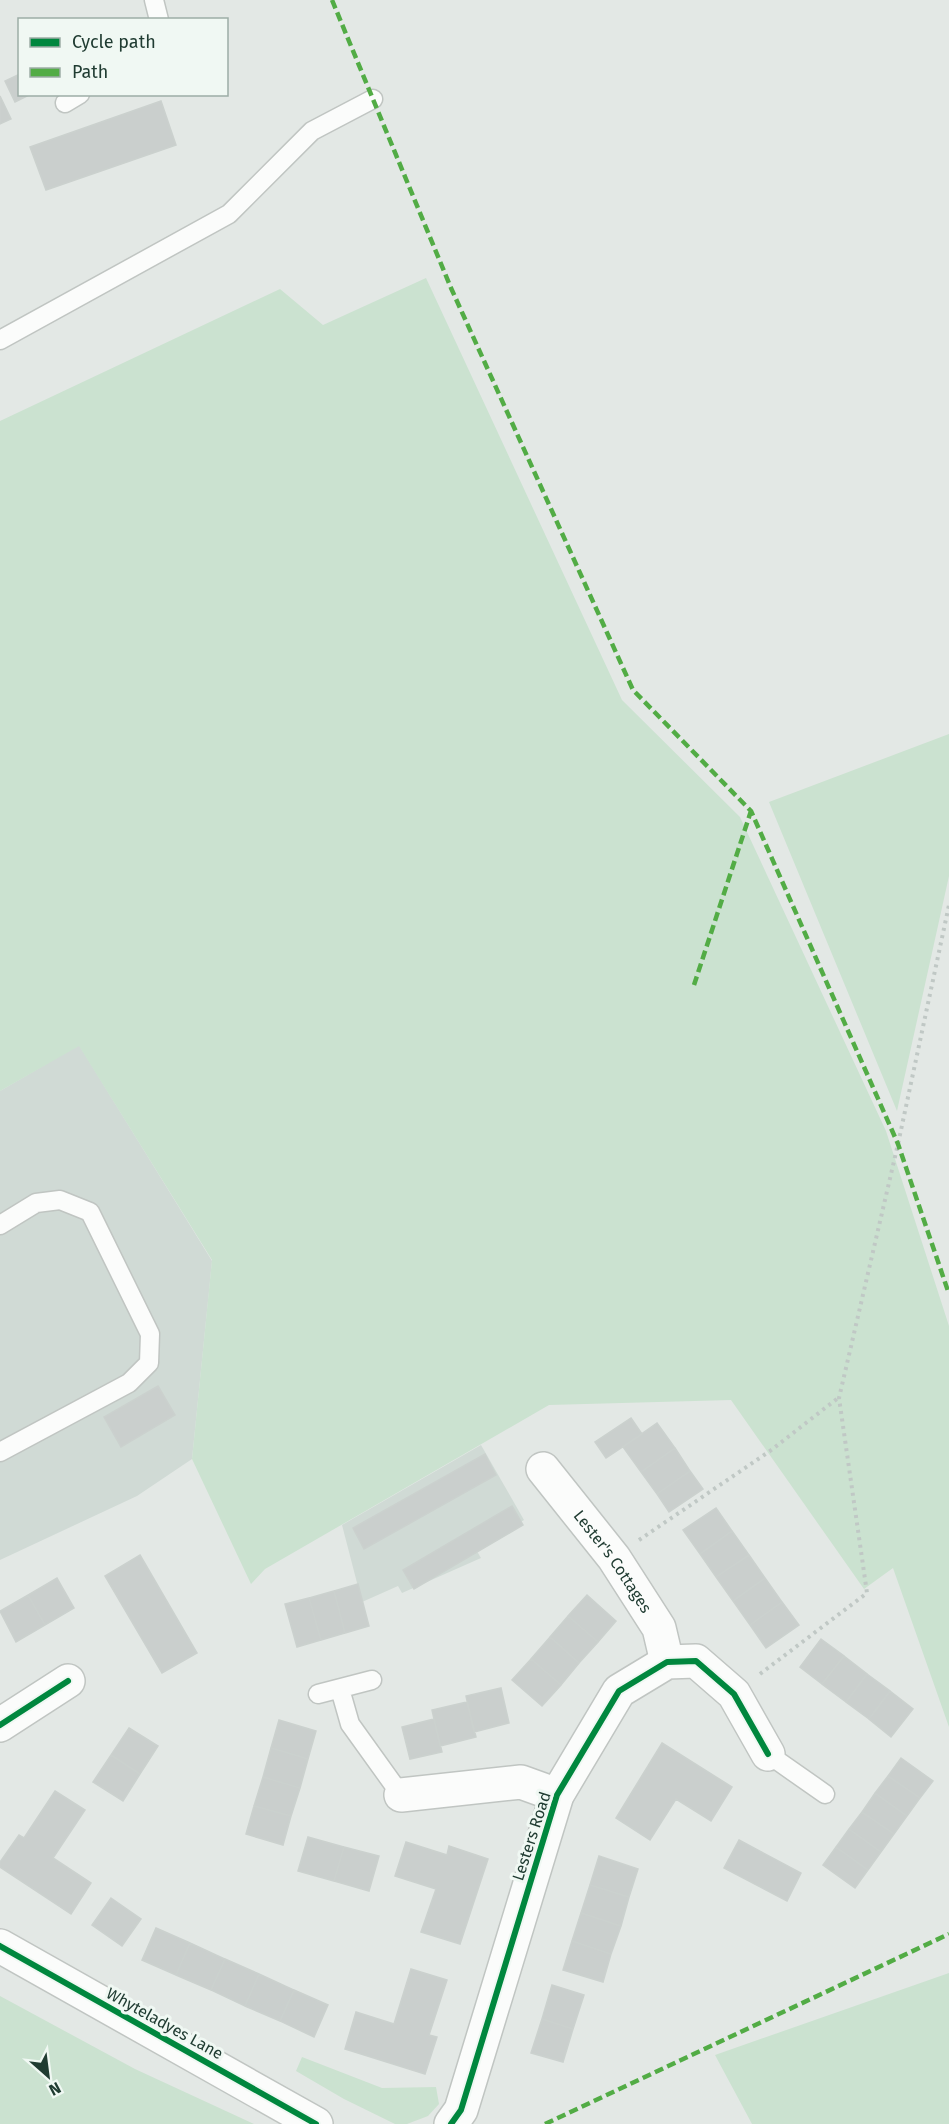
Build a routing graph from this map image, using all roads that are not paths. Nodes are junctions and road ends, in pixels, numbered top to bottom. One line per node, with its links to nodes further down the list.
1 (154, 0): 2 (lane)
2 (158, 18)
3 (373, 99): 4 (lane)
4 (0, 340)
5 (0, 1225): 6 (lane)
6 (0, 1452)
7 (543, 1468): 8 (street, Lester's Cottages)
8 (667, 1662): 14 (street, Lesters Road); 17 (street, Lesters Road)
9 (372, 1680): 11 (lane)
10 (68, 1681): 13 (street)
11 (340, 1689): 12 (lane); 16 (lane)
12 (318, 1694)
13 (0, 1725)
14 (768, 1754): 15 (lane)
15 (825, 1794)
16 (401, 1795): 17 (street)
17 (557, 1795): 20 (street, Lesters Road)
18 (0, 1946): 19 (street, Whyteladyes Lane)
19 (316, 2124)
20 (451, 2124)

